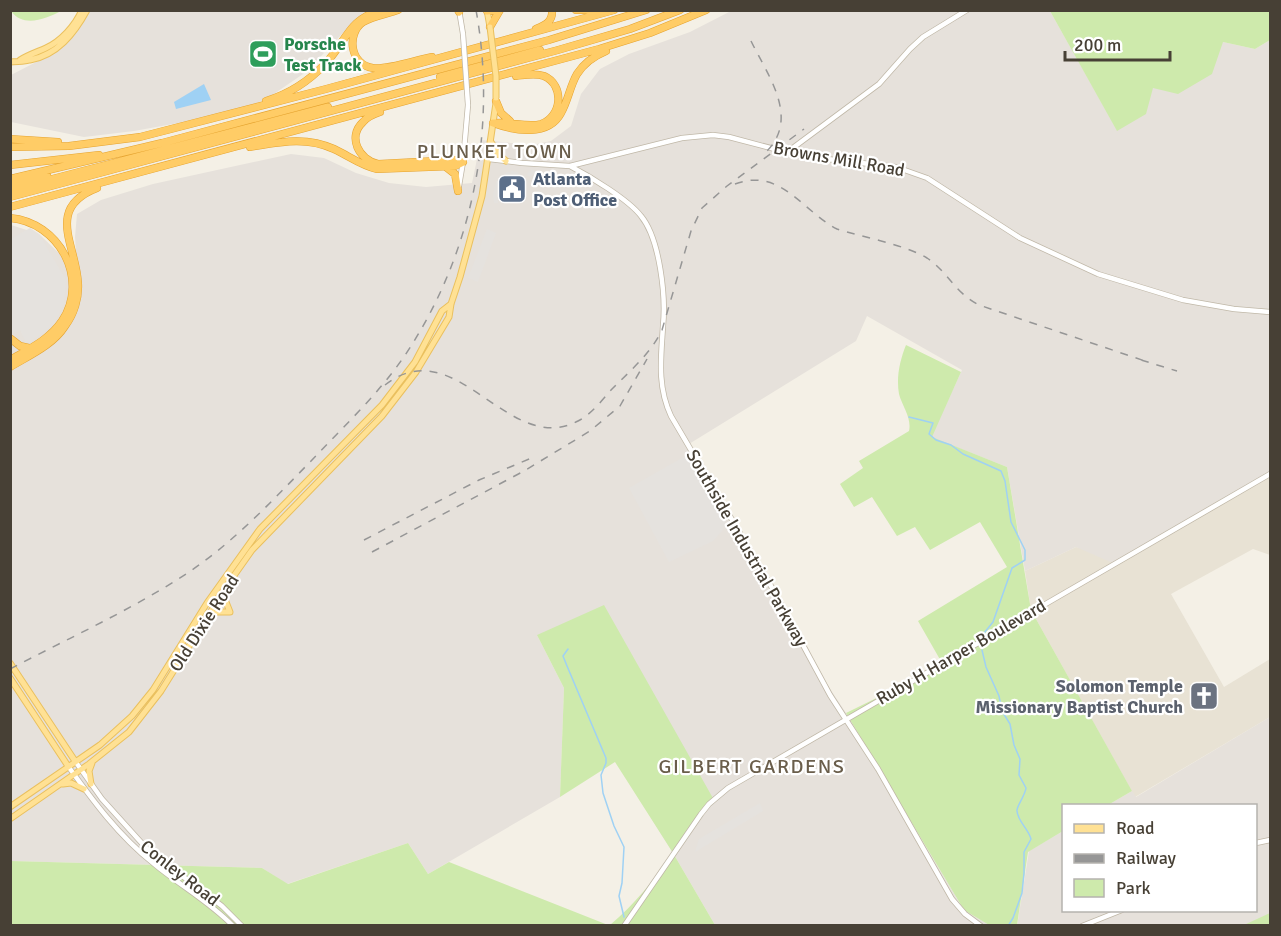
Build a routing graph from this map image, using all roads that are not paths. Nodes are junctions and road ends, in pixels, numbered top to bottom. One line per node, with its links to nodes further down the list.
1 (82, 10): 21 (main road)
2 (87, 10): 21 (main road)
3 (381, 10): 26 (highway)
4 (398, 10): 20 (highway)
5 (499, 10): 16 (highway); 17 (highway)
6 (552, 10): 19 (highway)
7 (576, 10): 8 (highway)
8 (590, 10)
9 (614, 10): 19 (highway)
10 (646, 10): 33 (highway)
11 (668, 10): 45 (highway)
12 (680, 10): 47 (highway)
13 (706, 10): 18 (highway)
14 (967, 10): 35 (street)
15 (459, 11): 39 (street, bridge)
16 (487, 11): 17 (main road)
17 (490, 27): 24 (main road, bridge)
18 (630, 40): 23 (highway); 27 (highway)
19 (503, 42): 20 (highway)
20 (470, 50): 26 (highway)
21 (19, 61): 22 (main road)
22 (10, 62)
23 (490, 80): 25 (highway); 28 (highway)
24 (496, 99): 27 (main road); 28 (highway)
25 (408, 101): 34 (highway); 39 (highway)
26 (198, 123): 31 (highway)
27 (493, 123): 28 (highway); 30 (main road)
28 (512, 123)
29 (10, 140): 31 (highway)
30 (491, 142): 36 (main road); 38 (main road)
31 (99, 143): 32 (highway)
32 (10, 147)
33 (123, 153): 37 (highway); 40 (highway)
34 (215, 153): 41 (highway); 43 (highway)
35 (786, 153): 42 (street, Browns Mill Road); 50 (street, Browns Mill Road)
36 (489, 159): 38 (street, Browns Mill Road); 55 (main road)
37 (89, 161): 44 (highway); 45 (highway)
38 (506, 161): 42 (street, Browns Mill Road)
39 (463, 162): 41 (highway); 46 (street)
40 (10, 165)
41 (444, 166): 46 (highway)
42 (570, 166): 61 (street, Southside Industrial Parkway)
43 (133, 175): 48 (highway); 54 (highway)
44 (10, 179)
45 (10, 188)
46 (458, 191)
47 (10, 197)
48 (10, 207)
49 (10, 218): 52 (highway)
50 (1270, 312)
51 (11, 339): 52 (highway)
52 (32, 347): 53 (highway)
53 (10, 360)
54 (10, 367)
55 (384, 408): 57 (main road, Old Dixie Road); 64 (main road, Old Dixie Road)
56 (1270, 474): 61 (street, Ruby H Harper Boulevard)
57 (224, 590): 58 (main road, Old Dixie Road); 58 (main road)
58 (207, 618): 66 (main road, Old Dixie Road)
59 (10, 663): 62 (main road)
60 (10, 678): 63 (main road)
61 (844, 720): 79 (street, Ruby H Harper Boulevard); 80 (street, Southside Industrial Parkway)
62 (68, 750): 64 (main road); 65 (main road)
63 (58, 751): 67 (main road); 70 (main road)
64 (90, 752): 65 (main road, Old Dixie Road)
65 (75, 761): 67 (main road, Old Dixie Road); 68 (street, Conley Road)
66 (93, 761): 68 (main road, Old Dixie Road); 71 (main road)
67 (68, 766): 69 (street, Conley Road); 70 (main road, Old Dixie Road)
68 (81, 770): 69 (main road, Old Dixie Road); 71 (street, Conley Road)
69 (74, 775): 72 (main road, Old Dixie Road); 73 (street, Conley Road)
70 (54, 776): 74 (main road, Old Dixie Road)
71 (91, 784): 78 (street, Conley Road)
72 (59, 786): 73 (main road); 75 (main road, Old Dixie Road)
73 (84, 789): 77 (street, Conley Road)
74 (10, 807)
75 (10, 819)
76 (1117, 912): 81 (street)
77 (233, 926)
78 (242, 926)
79 (624, 926)
80 (981, 926)
81 (1082, 926)

